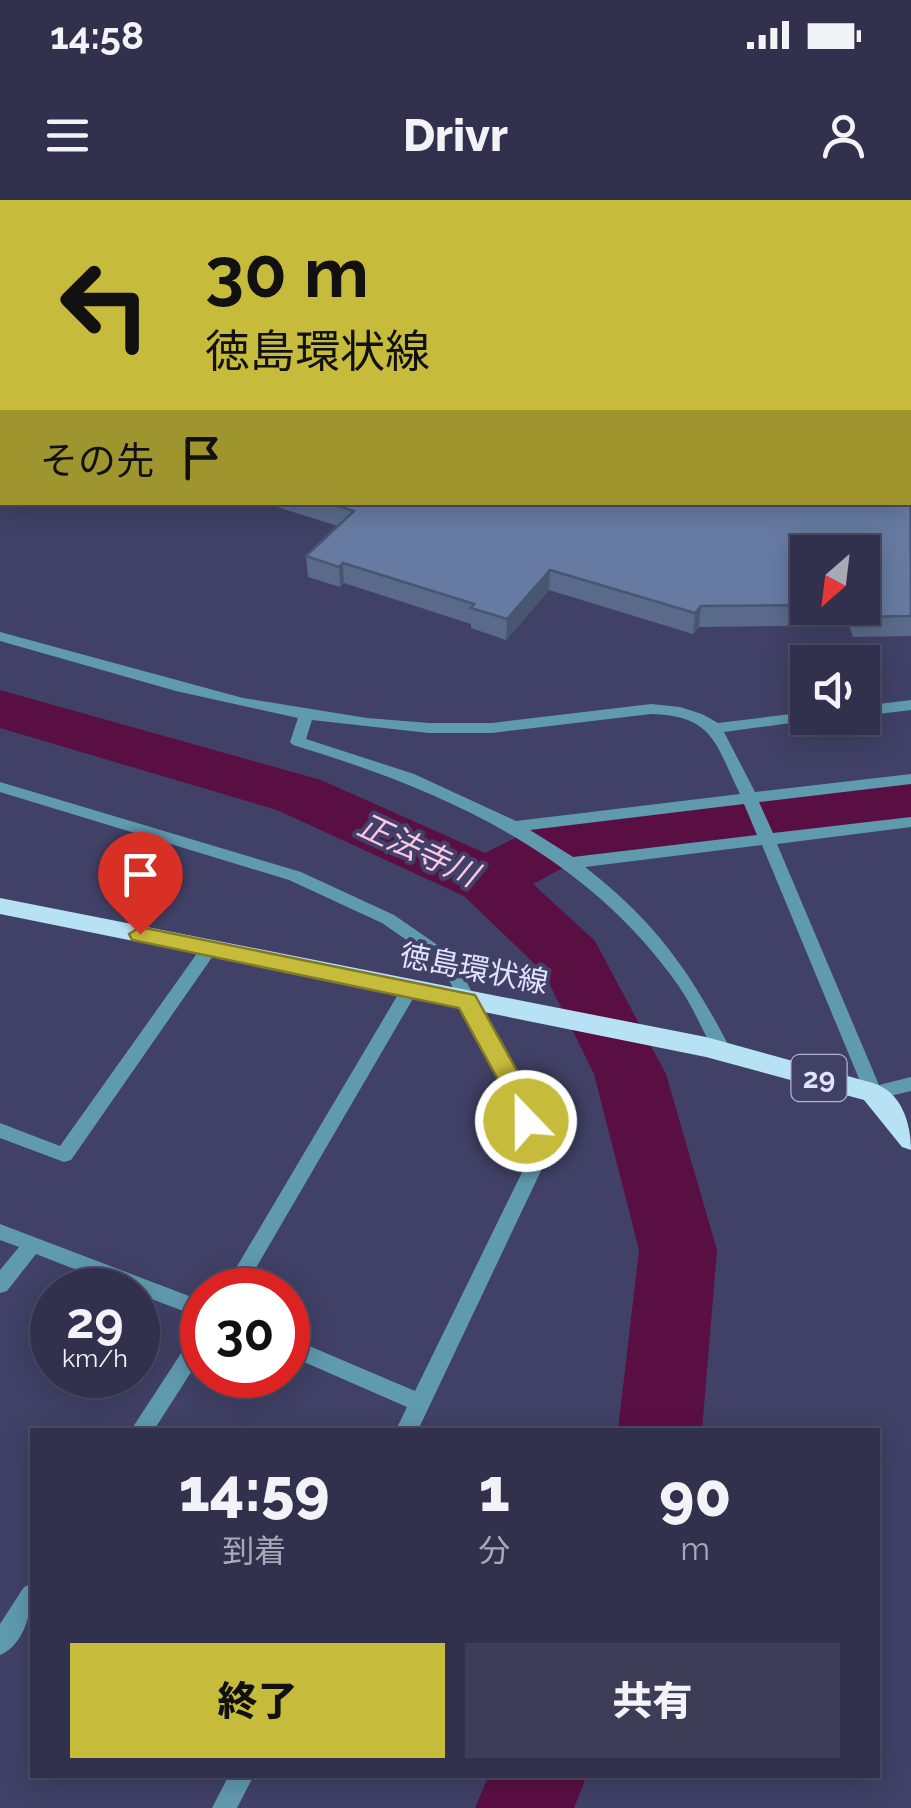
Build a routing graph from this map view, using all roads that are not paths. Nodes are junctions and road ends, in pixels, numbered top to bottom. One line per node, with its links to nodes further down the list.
1 (0, 636): 4 (street)
2 (911, 705): 3 (street)
3 (880, 709)
4 (306, 715): 6 (street); 11 (street)
5 (790, 719): 6 (street)
6 (715, 728): 9 (street)
7 (911, 780): 9 (street)
8 (0, 787): 17 (street)
9 (750, 800): 11 (street); 12 (street)
10 (911, 822): 12 (street)
11 (524, 831): 13 (street)
12 (764, 835): 13 (street); 20 (street)
13 (568, 861): 18 (street)
14 (0, 906): 15 (main road, 徳島環状線 / 29)
15 (209, 949): 16 (main road, 徳島環状線 / 29); 21 (street)
16 (409, 990): 17 (main road, 徳島環状線 / 29); 25 (street)
17 (467, 1001): 18 (main road, 徳島環状線 / 29); 30 (street)
18 (715, 1050): 20 (main road, 徳島環状線 / 29)
19 (911, 1084): 20 (street)
20 (873, 1092): 22 (main road, 29)
21 (0, 1130)
22 (911, 1140)
23 (0, 1232): 24 (street)
24 (32, 1244): 26 (street); 27 (street)
25 (245, 1268)
26 (0, 1285)
27 (180, 1301)
28 (310, 1356): 30 (street)
29 (180, 1372): 31 (street)
30 (420, 1403): 32 (street)
31 (143, 1428)
32 (409, 1428)
33 (30, 1597): 34 (street)
34 (0, 1644)
35 (240, 1778): 36 (street)
36 (224, 1808)

